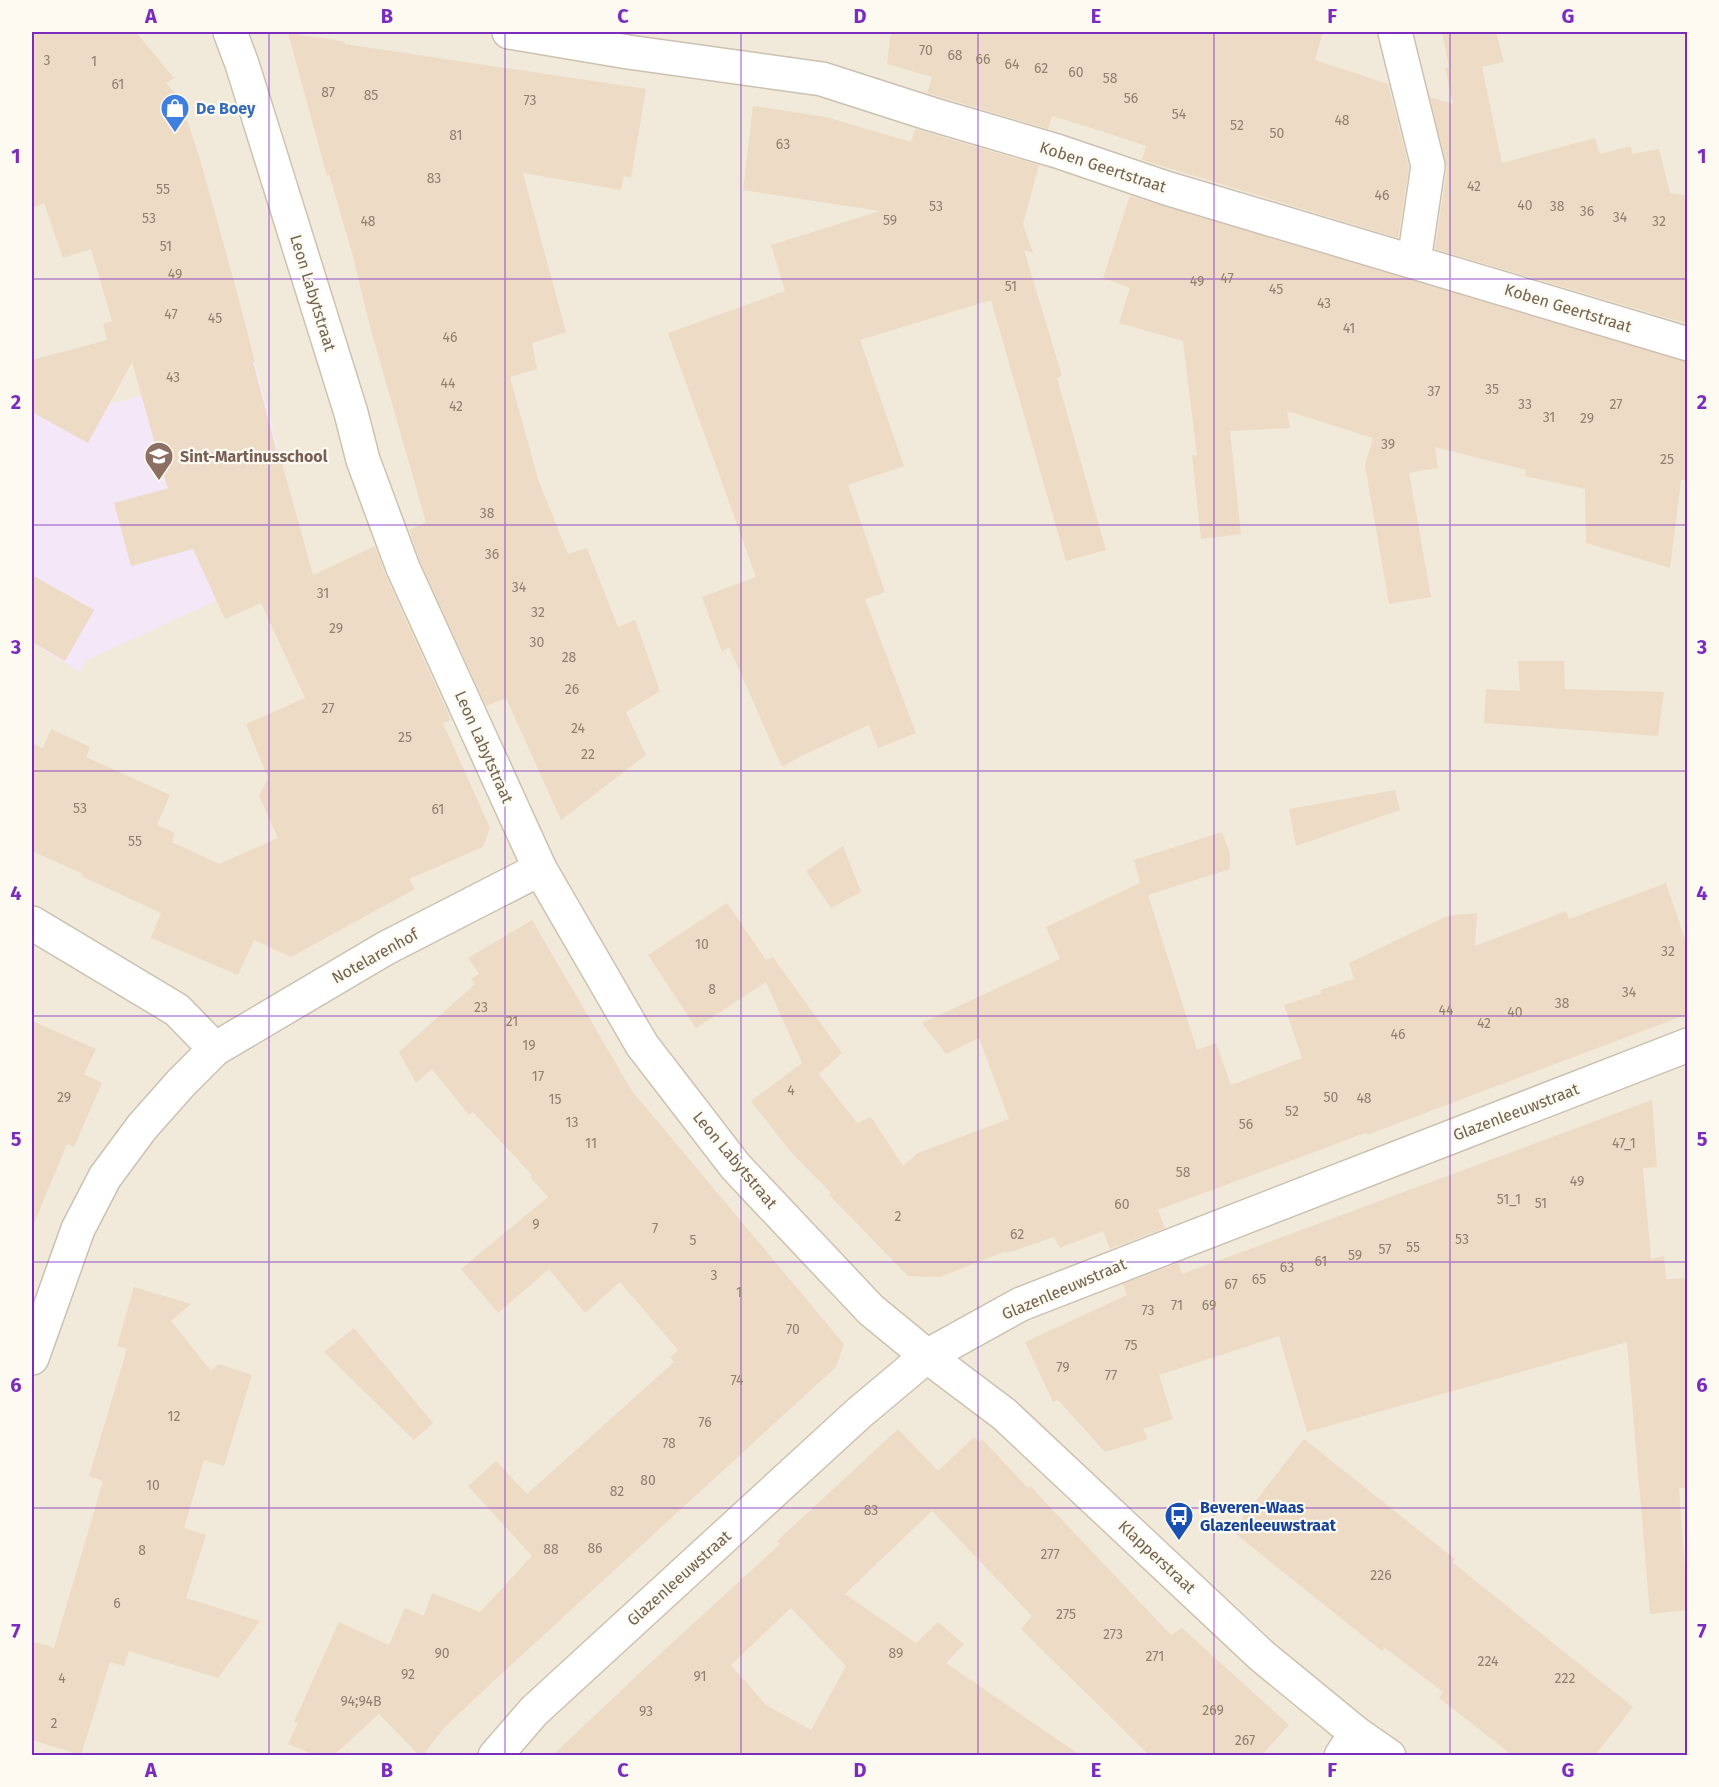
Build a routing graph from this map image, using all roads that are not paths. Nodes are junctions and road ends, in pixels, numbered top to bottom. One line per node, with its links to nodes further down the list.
1 (230, 32): 6 (street, Leon Labytstraat)
2 (509, 32): 4 (street, Koben Geertstraat)
3 (1395, 32): 4 (street)
4 (1413, 261): 5 (street, Koben Geertstraat)
5 (1688, 344)
6 (540, 869): 9 (street, Notelarenhof); 10 (street, Leon Labytstraat)
7 (32, 923): 9 (street)
8 (1688, 1045): 10 (street, Glazenleeuwstraat)
9 (214, 1049): 11 (street, Notelarenhof)
10 (927, 1356): 12 (street, Klapperstraat); 13 (street, Glazenleeuwstraat)
11 (32, 1358)
12 (1348, 1744): 14 (street, Klapperstraat)
13 (495, 1755)
14 (1389, 1755)

